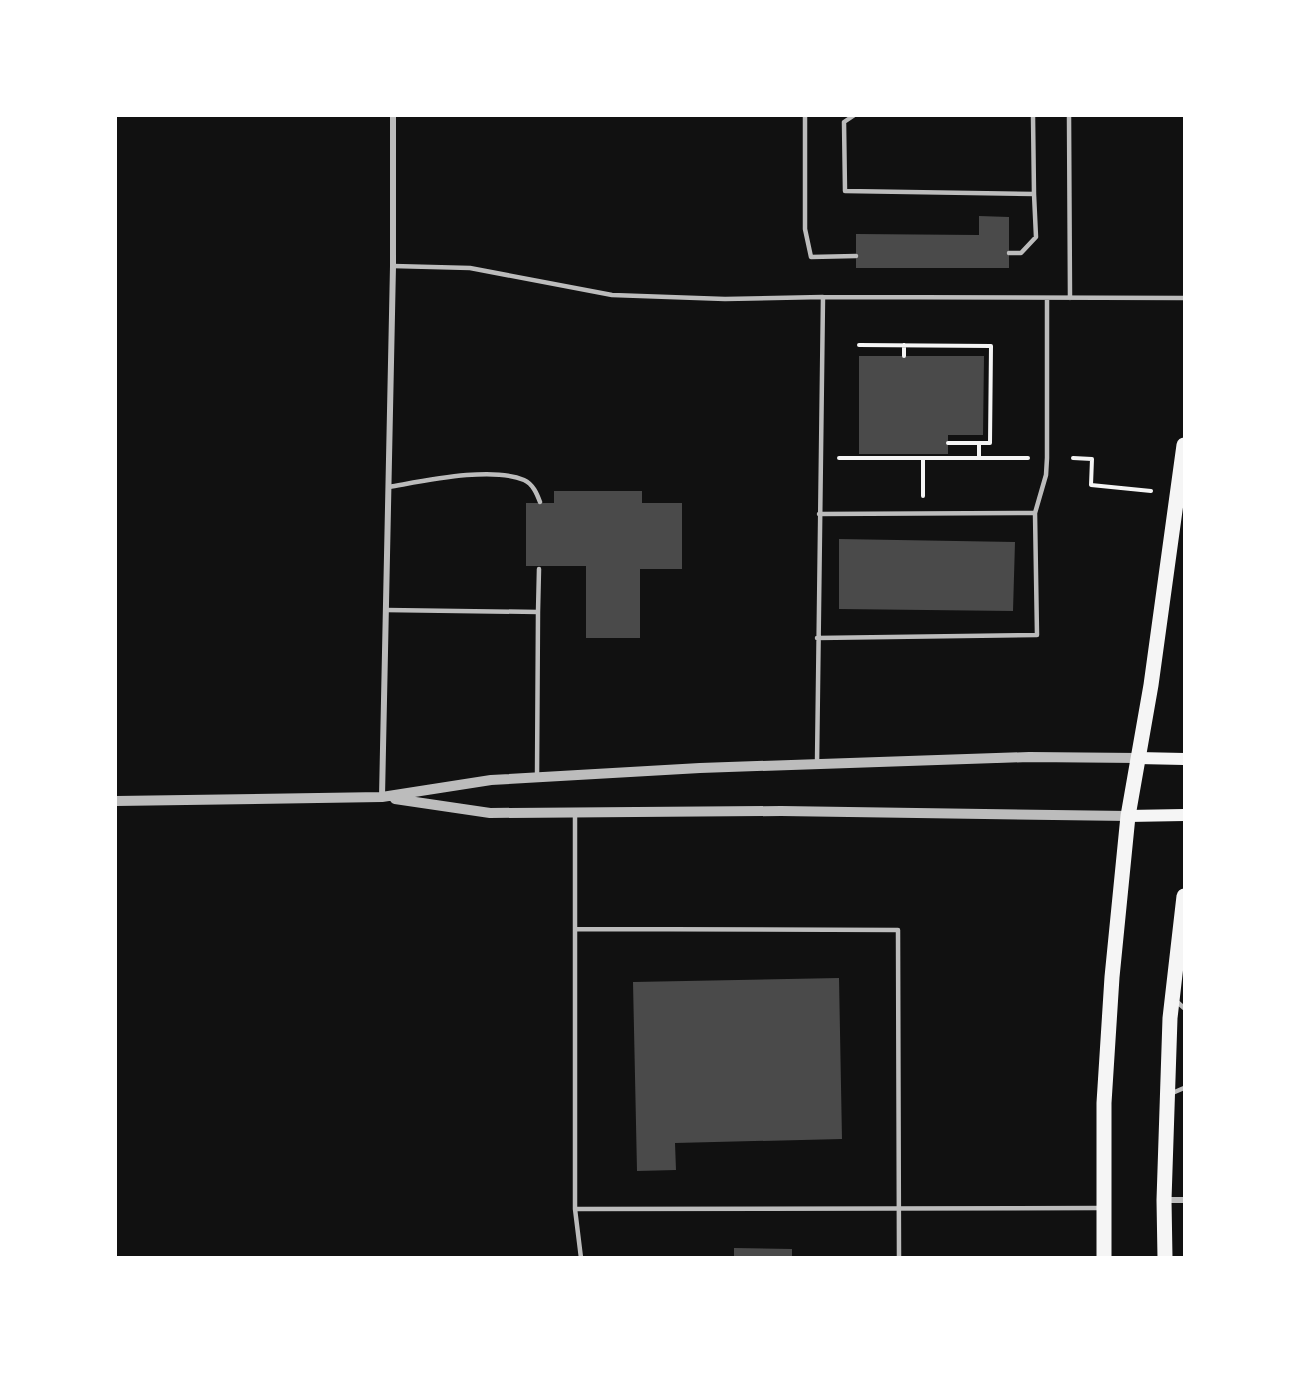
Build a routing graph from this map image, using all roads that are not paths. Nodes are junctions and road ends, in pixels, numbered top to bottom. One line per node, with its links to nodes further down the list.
1 (393, 116): 9 (street)
2 (805, 116): 8 (lane)
3 (853, 116): 6 (lane)
4 (1032, 116): 6 (lane)
5 (1069, 116): 12 (lane)
6 (1034, 194): 7 (lane)
7 (1010, 253)
8 (856, 256)
9 (393, 266): 10 (lane); 15 (street)
10 (823, 297): 11 (lane); 18 (lane)
11 (1047, 298): 12 (lane); 17 (lane)
12 (1070, 298): 13 (lane)
13 (1185, 298)
14 (1185, 446): 23 (main road)
15 (389, 487): 16 (lane); 20 (street)
16 (540, 502)
17 (1035, 513): 18 (lane); 22 (lane)
18 (819, 514): 22 (lane)
19 (539, 569): 21 (lane)
20 (386, 610): 21 (lane); 27 (street)
21 (538, 612): 26 (lane)
22 (817, 638): 25 (lane)
23 (1138, 758): 24 (main road); 25 (street); 31 (main road)
24 (1185, 759)
25 (817, 764): 26 (street)
26 (537, 778): 27 (street)
27 (382, 797): 28 (street); 29 (street)
28 (116, 801)
29 (575, 812): 31 (street); 33 (lane)
30 (1185, 814): 31 (main road)
31 (1128, 816): 39 (main road)
32 (1185, 896): 34 (main road)
33 (575, 929): 40 (lane); 41 (lane)
34 (1179, 1003): 36 (main road)
35 (1185, 1088): 36 (lane)
36 (1168, 1095): 37 (main road)
37 (1164, 1200): 38 (street); 45 (main road)
38 (1185, 1200)
39 (1104, 1208): 41 (lane); 44 (main road)
40 (575, 1209): 41 (lane); 42 (lane)
41 (899, 1209): 43 (lane)
42 (581, 1257)
43 (899, 1257)
44 (1104, 1257)
45 (1165, 1257)

